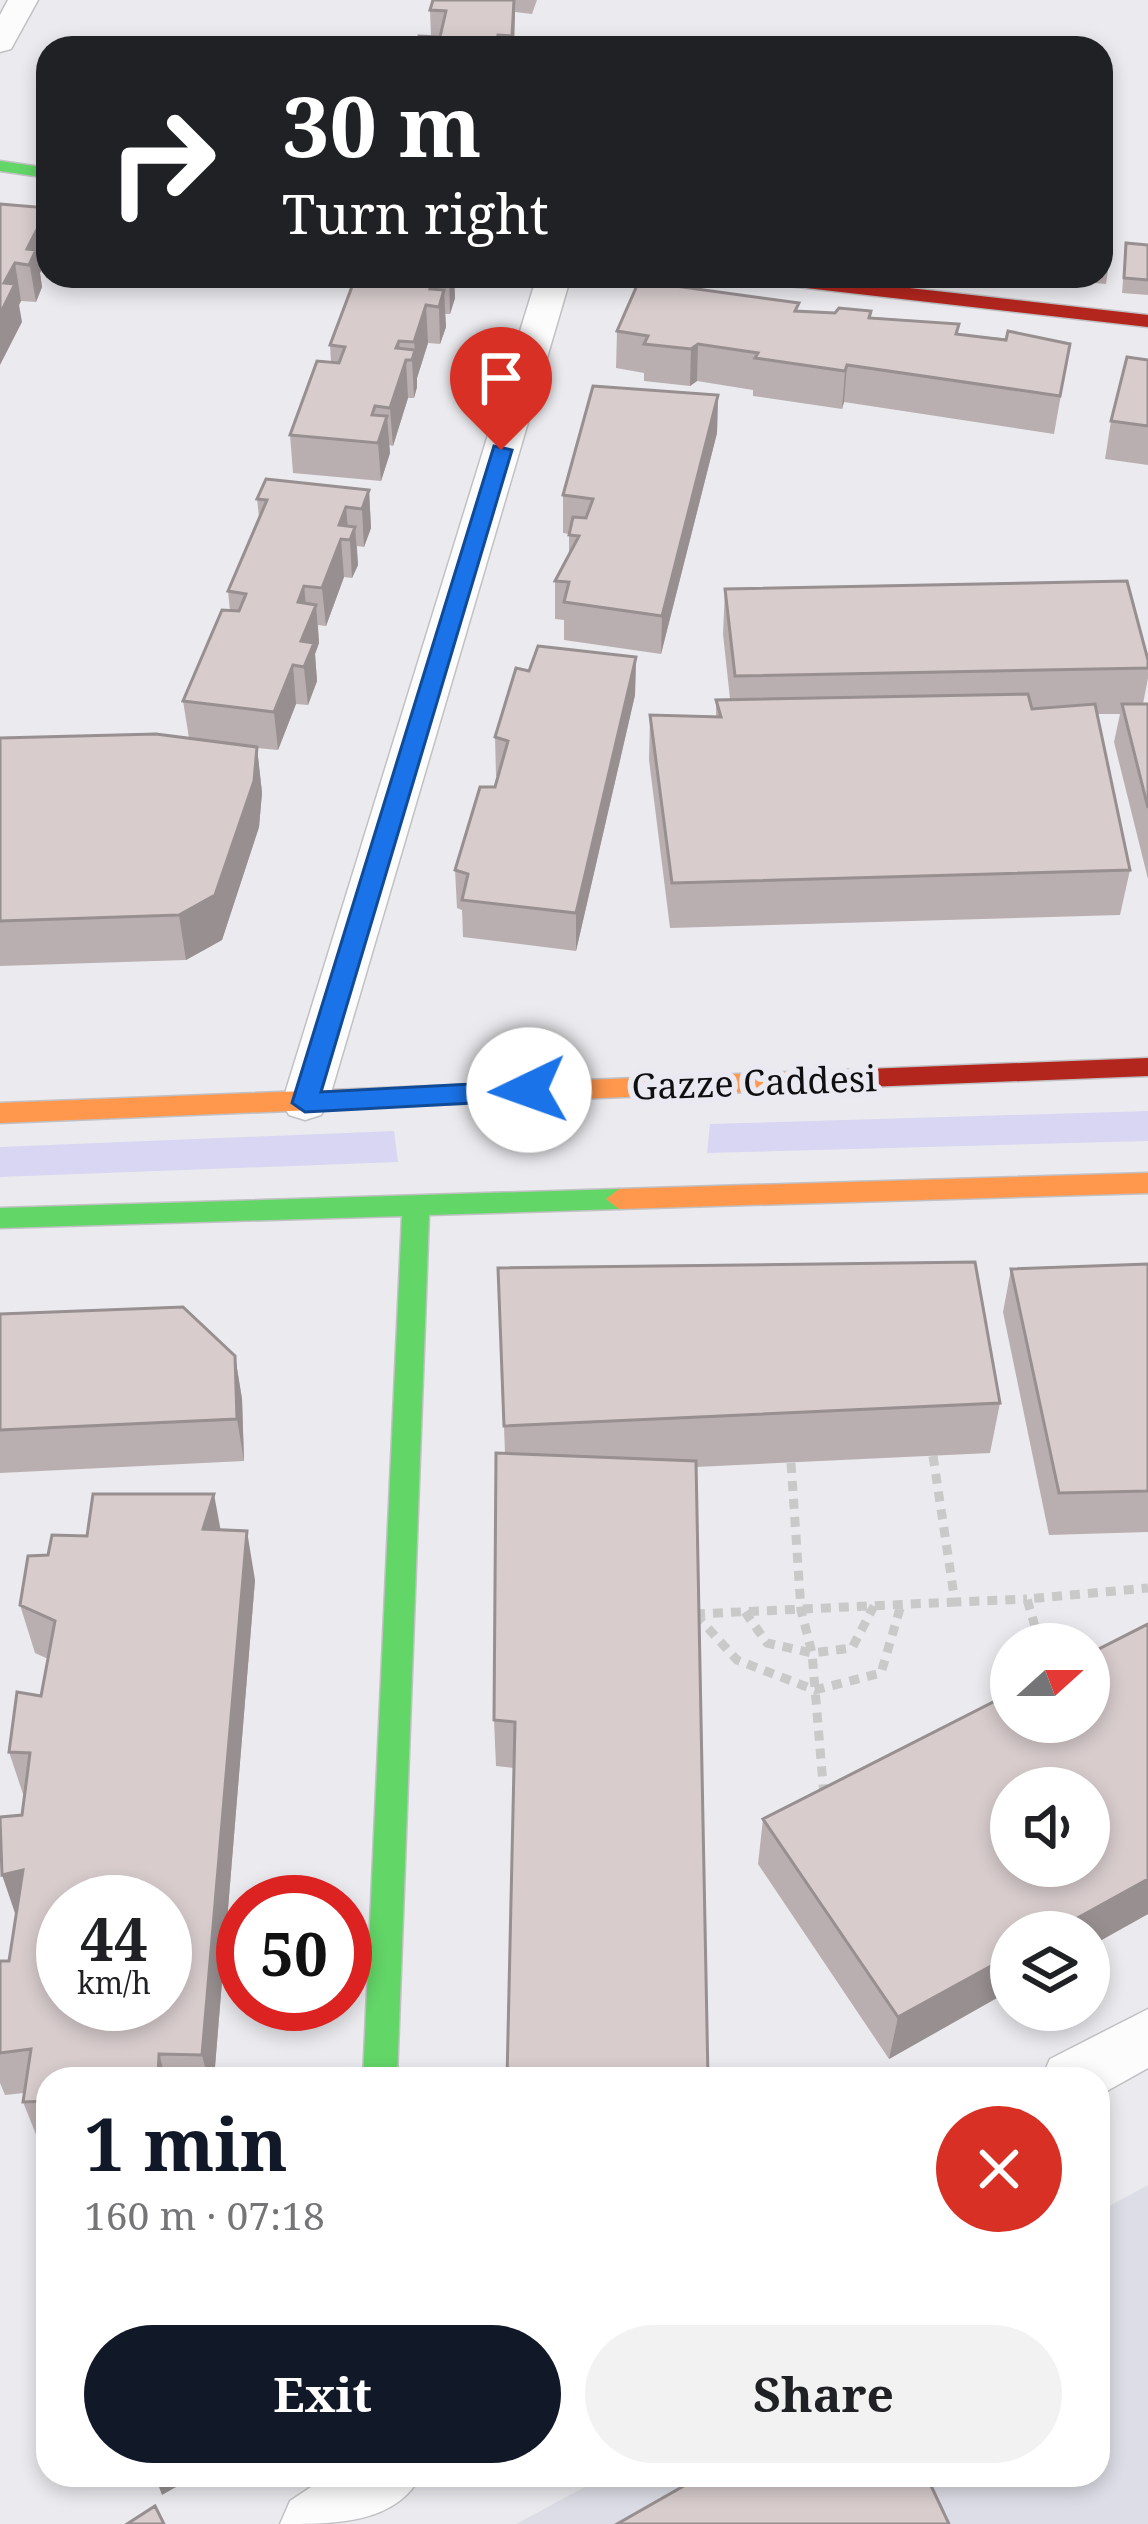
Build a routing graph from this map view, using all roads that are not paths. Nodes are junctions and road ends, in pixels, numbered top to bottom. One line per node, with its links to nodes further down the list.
1 (23, 0): 2 (street)
2 (0, 44)
3 (0, 166): 4 (main road)
4 (36, 171)
5 (550, 288): 9 (street)
6 (858, 288): 7 (main road)
7 (1148, 321)
8 (1148, 1067): 9 (main road, Gazze Caddesi)
9 (305, 1103): 10 (main road, Gazze Caddesi)
10 (0, 1112)
11 (1148, 1183): 12 (main road)
12 (416, 1202): 13 (main road); 15 (main road)
13 (0, 1218)
14 (1148, 2037): 16 (street)
15 (380, 2067)
16 (1093, 2067)

